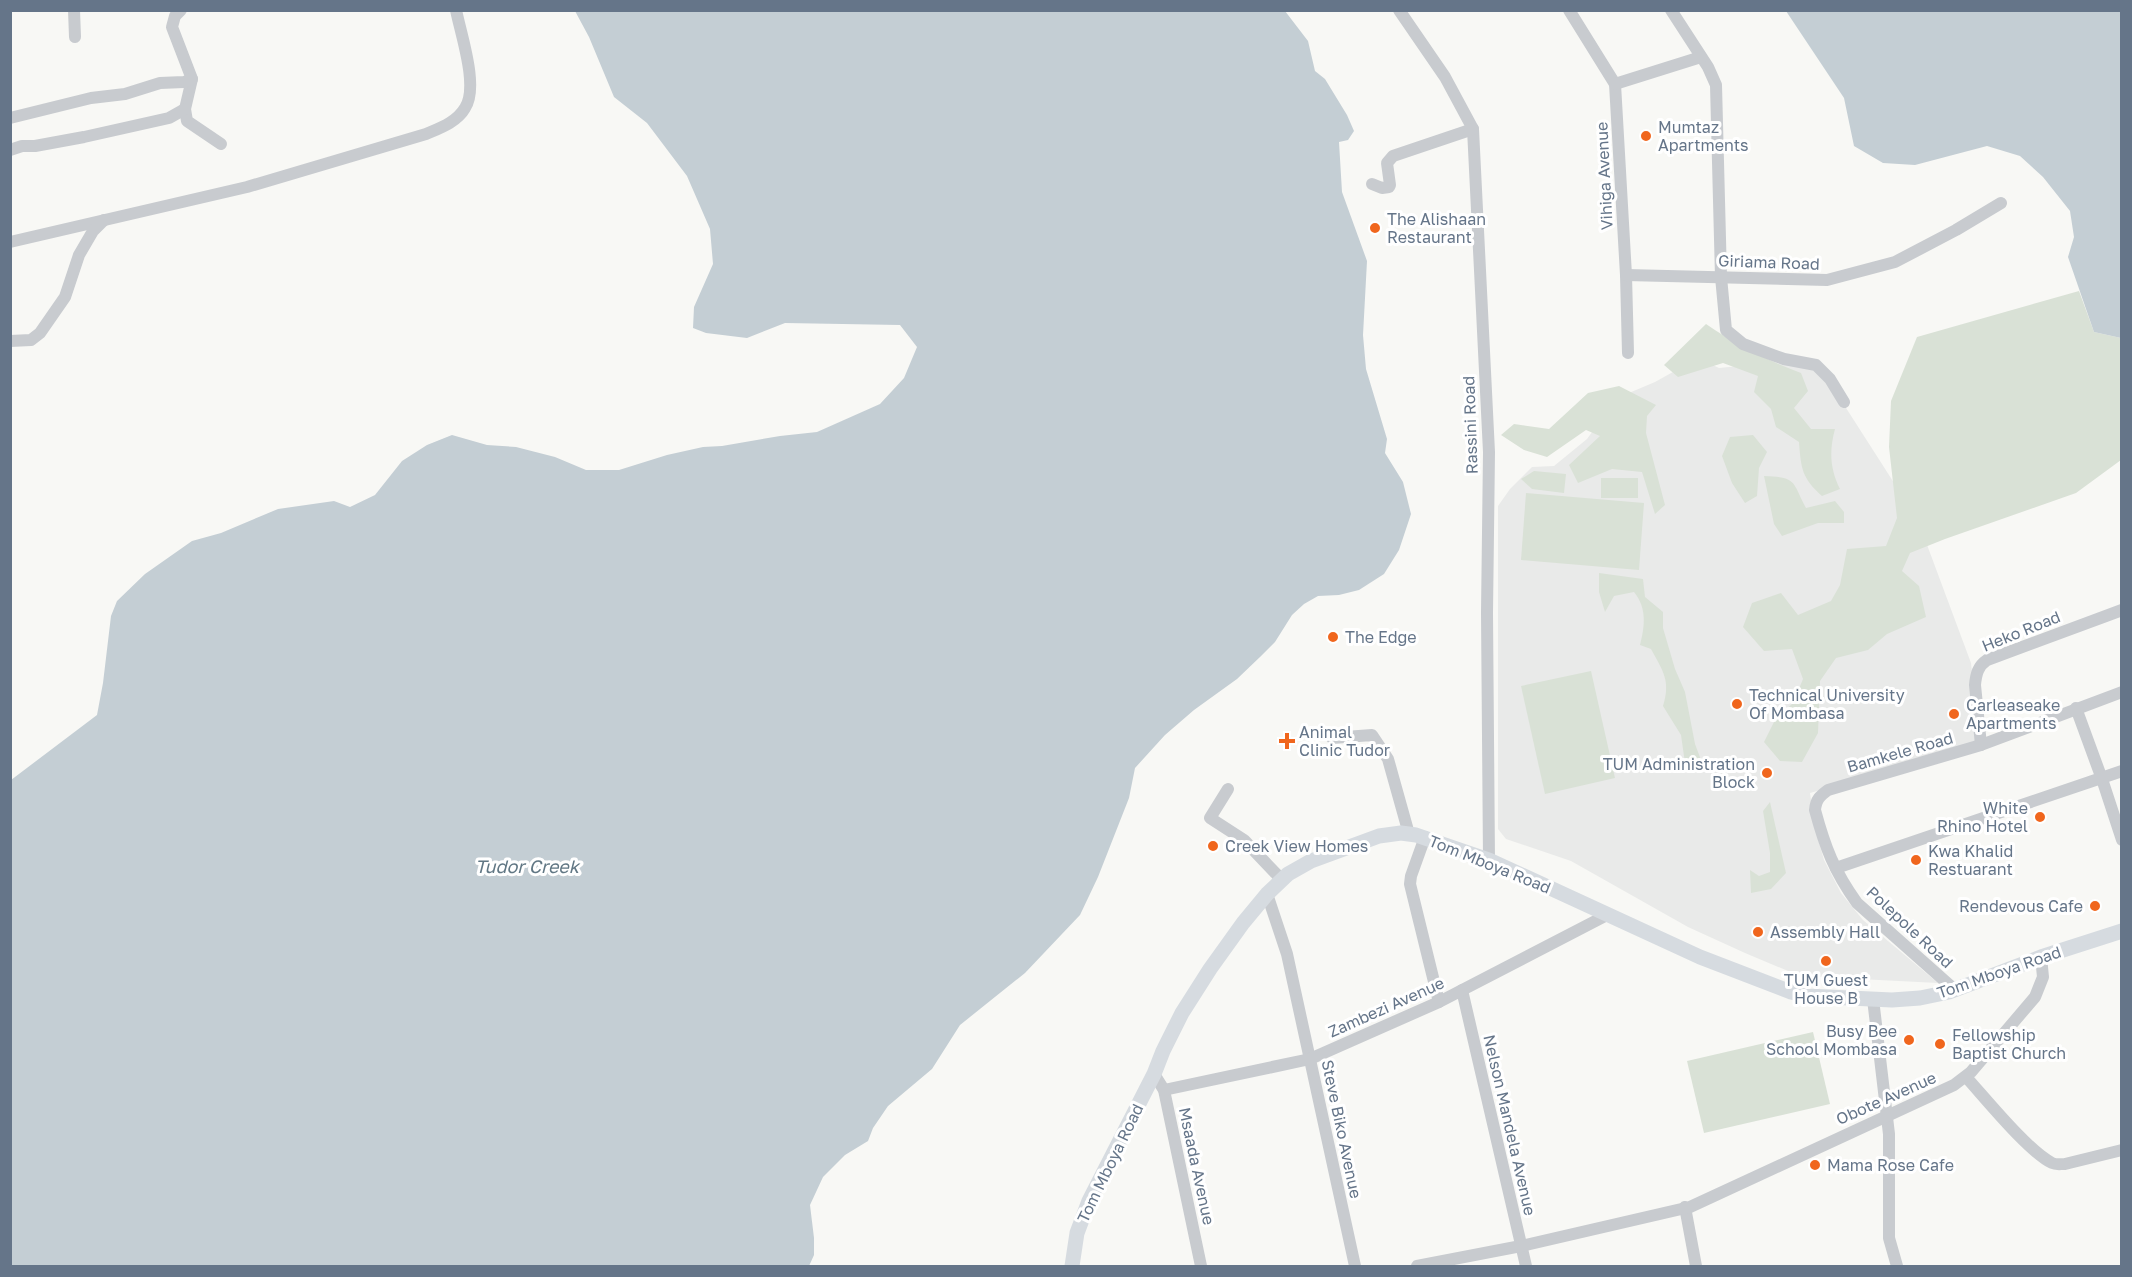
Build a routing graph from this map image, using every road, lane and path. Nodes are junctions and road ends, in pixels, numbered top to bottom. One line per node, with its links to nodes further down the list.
1 (74, 10): 7 (street)
2 (456, 10): 18 (street)
3 (1399, 10): 13 (street, Rassini Road)
4 (1569, 10): 10 (street, Vihiga Avenue)
5 (1671, 10): 8 (street)
6 (176, 12): 9 (street)
7 (75, 37)
8 (1701, 57): 10 (street); 21 (street)
9 (192, 79): 11 (street); 12 (street)
10 (1615, 84): 20 (street, Vihiga Avenue)
11 (185, 109): 14 (street); 15 (street)
12 (10, 118)
13 (1473, 129): 16 (street); 37 (street, Rassini Road)
14 (221, 144)
15 (10, 150)
16 (1372, 184)
17 (2001, 202): 21 (street, Giriama Road)
18 (105, 220): 19 (street); 22 (street)
19 (10, 242)
20 (1626, 276): 21 (street, Giriama Road); 23 (street, Vihiga Avenue)
21 (1721, 276): 24 (street)
22 (10, 341)
23 (1628, 352)
24 (1844, 402)
25 (2121, 610): 29 (street, Heko Road)
26 (2121, 692): 27 (street)
27 (2076, 708): 29 (street); 31 (street)
28 (1332, 738): 34 (street)
29 (1981, 745): 33 (street, Bamkele Road)
30 (2121, 771): 31 (street)
31 (2102, 779): 36 (street); 38 (street)
32 (1228, 789): 39 (street)
33 (1828, 790): 38 (street, Polepole Road)
34 (1409, 834): 35 (main road, Tom Mboya Road); 39 (main road, Tom Mboya Road)
35 (1425, 837): 37 (main road, Tom Mboya Road); 47 (street)
36 (2121, 840)
37 (1489, 860): 41 (main road, Tom Mboya Road)
38 (1836, 868): 45 (street, Polepole Road)
39 (1282, 880): 40 (main road, Tom Mboya Road)
40 (1267, 894): 48 (street, Steve Biko Avenue); 49 (main road, Tom Mboya Road)
41 (1607, 915): 44 (street, Zambezi Avenue); 46 (main road, Tom Mboya Road)
42 (2121, 931): 43 (main road, Tom Mboya Road)
43 (2041, 957): 45 (main road, Tom Mboya Road); 50 (street, Obote Avenue)
44 (1462, 990): 47 (street, Zambezi Avenue); 55 (street, Nelson Mandela Avenue)
45 (1954, 990): 46 (main road, Tom Mboya Road)
46 (1873, 999): 52 (street)
47 (1439, 1002): 48 (street, Zambezi Avenue)
48 (1310, 1059): 51 (street, Zambezi Avenue); 58 (street, Steve Biko Avenue)
49 (1154, 1074): 51 (street, Msaada Avenue); 56 (main road, Tom Mboya Road)
50 (1966, 1077): 52 (street, Obote Avenue); 53 (street)
51 (1164, 1090): 57 (street, Msaada Avenue)
52 (1888, 1114): 54 (street, Obote Avenue); 62 (street)
53 (2121, 1150)
54 (1685, 1207): 55 (street, Obote Avenue); 61 (street)
55 (1521, 1246): 59 (street, Obote Avenue); 60 (street, Nelson Mandela Avenue)
56 (1072, 1266)
57 (1201, 1266)
58 (1355, 1266)
59 (1417, 1266)
60 (1526, 1266)
61 (1695, 1266)
62 (1897, 1266)

